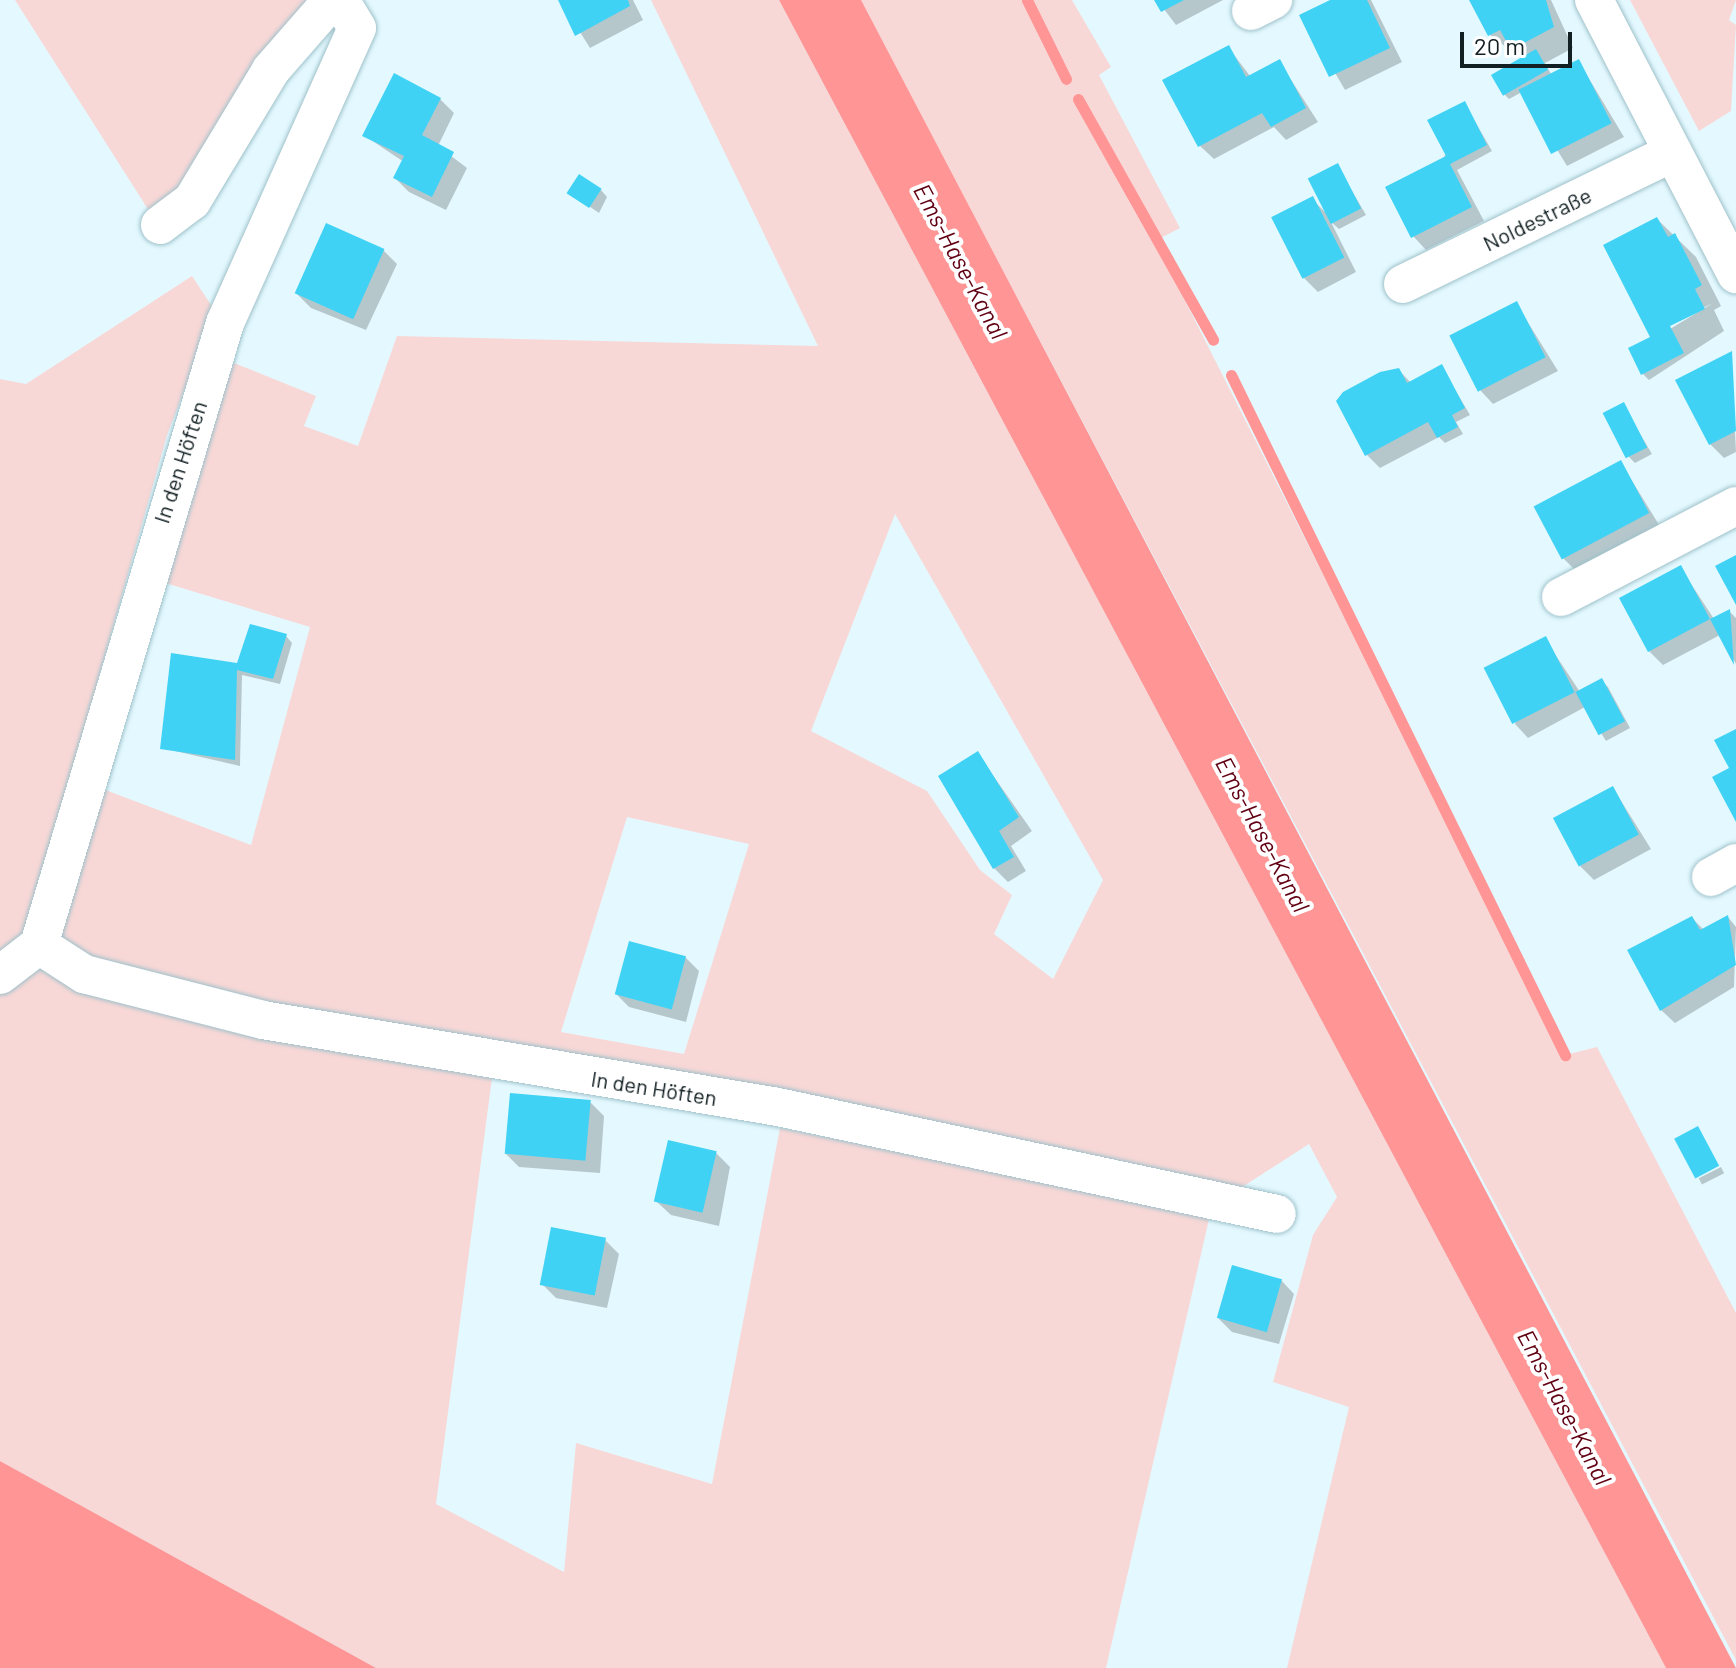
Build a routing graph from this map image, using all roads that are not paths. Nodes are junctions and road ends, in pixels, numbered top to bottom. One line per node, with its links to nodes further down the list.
1 (332, 0): 5 (street)
2 (340, 0): 10 (street, In den Höften)
3 (1594, 0): 4 (street)
4 (1670, 154): 6 (street); 7 (street, Noldestraße)
5 (160, 225)
6 (1736, 274)
7 (1403, 284)
8 (1736, 506): 9 (street)
9 (1561, 597)
10 (39, 945): 11 (street); 12 (street, In den Höften)
11 (0, 975)
12 (1277, 1214)

